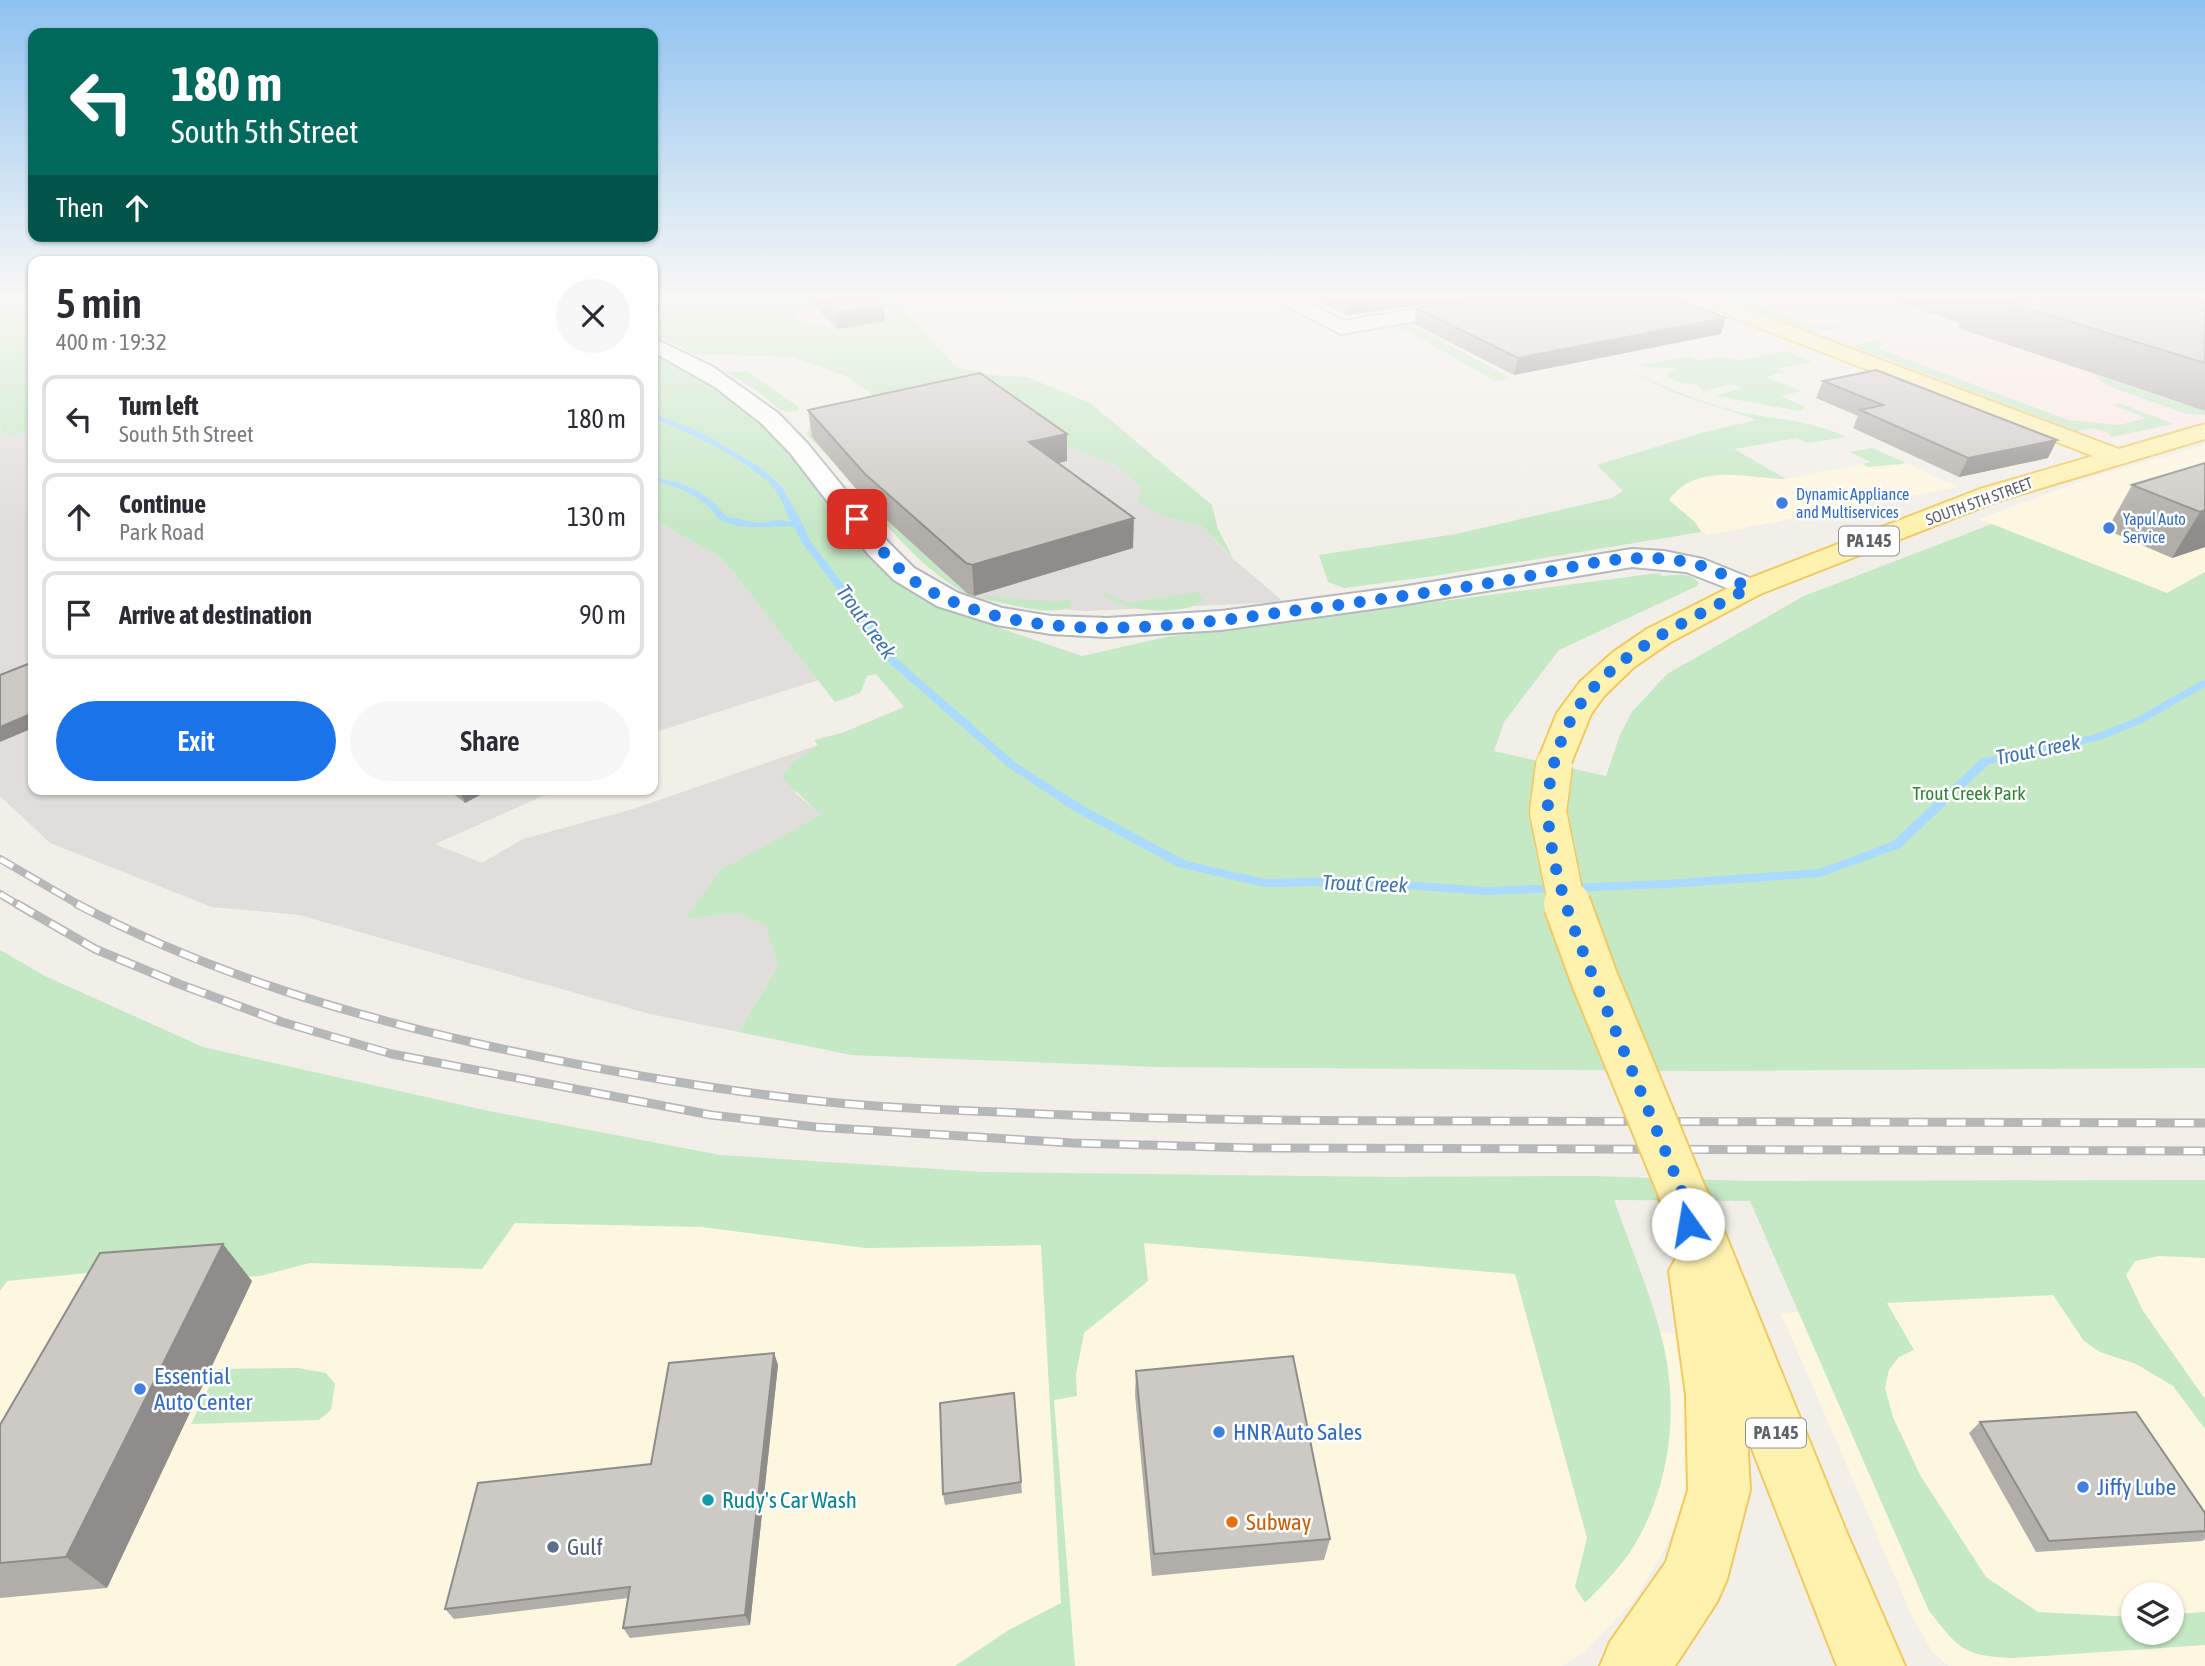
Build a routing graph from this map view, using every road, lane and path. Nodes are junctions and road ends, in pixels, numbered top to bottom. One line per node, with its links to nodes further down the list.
1 (712, 375): 5 (street)
2 (1901, 375): 4 (main road)
3 (2205, 431): 4 (main road, SOUTH 5TH STREET / PA 145)
4 (2115, 456): 5 (main road, SOUTH 5TH STREET / PA 145)
5 (1749, 588): 6 (main road, PA 145, bridge)
6 (1685, 1199): 7 (main road); 8 (main road, PA 145)
7 (1634, 1666)
8 (1871, 1666)

